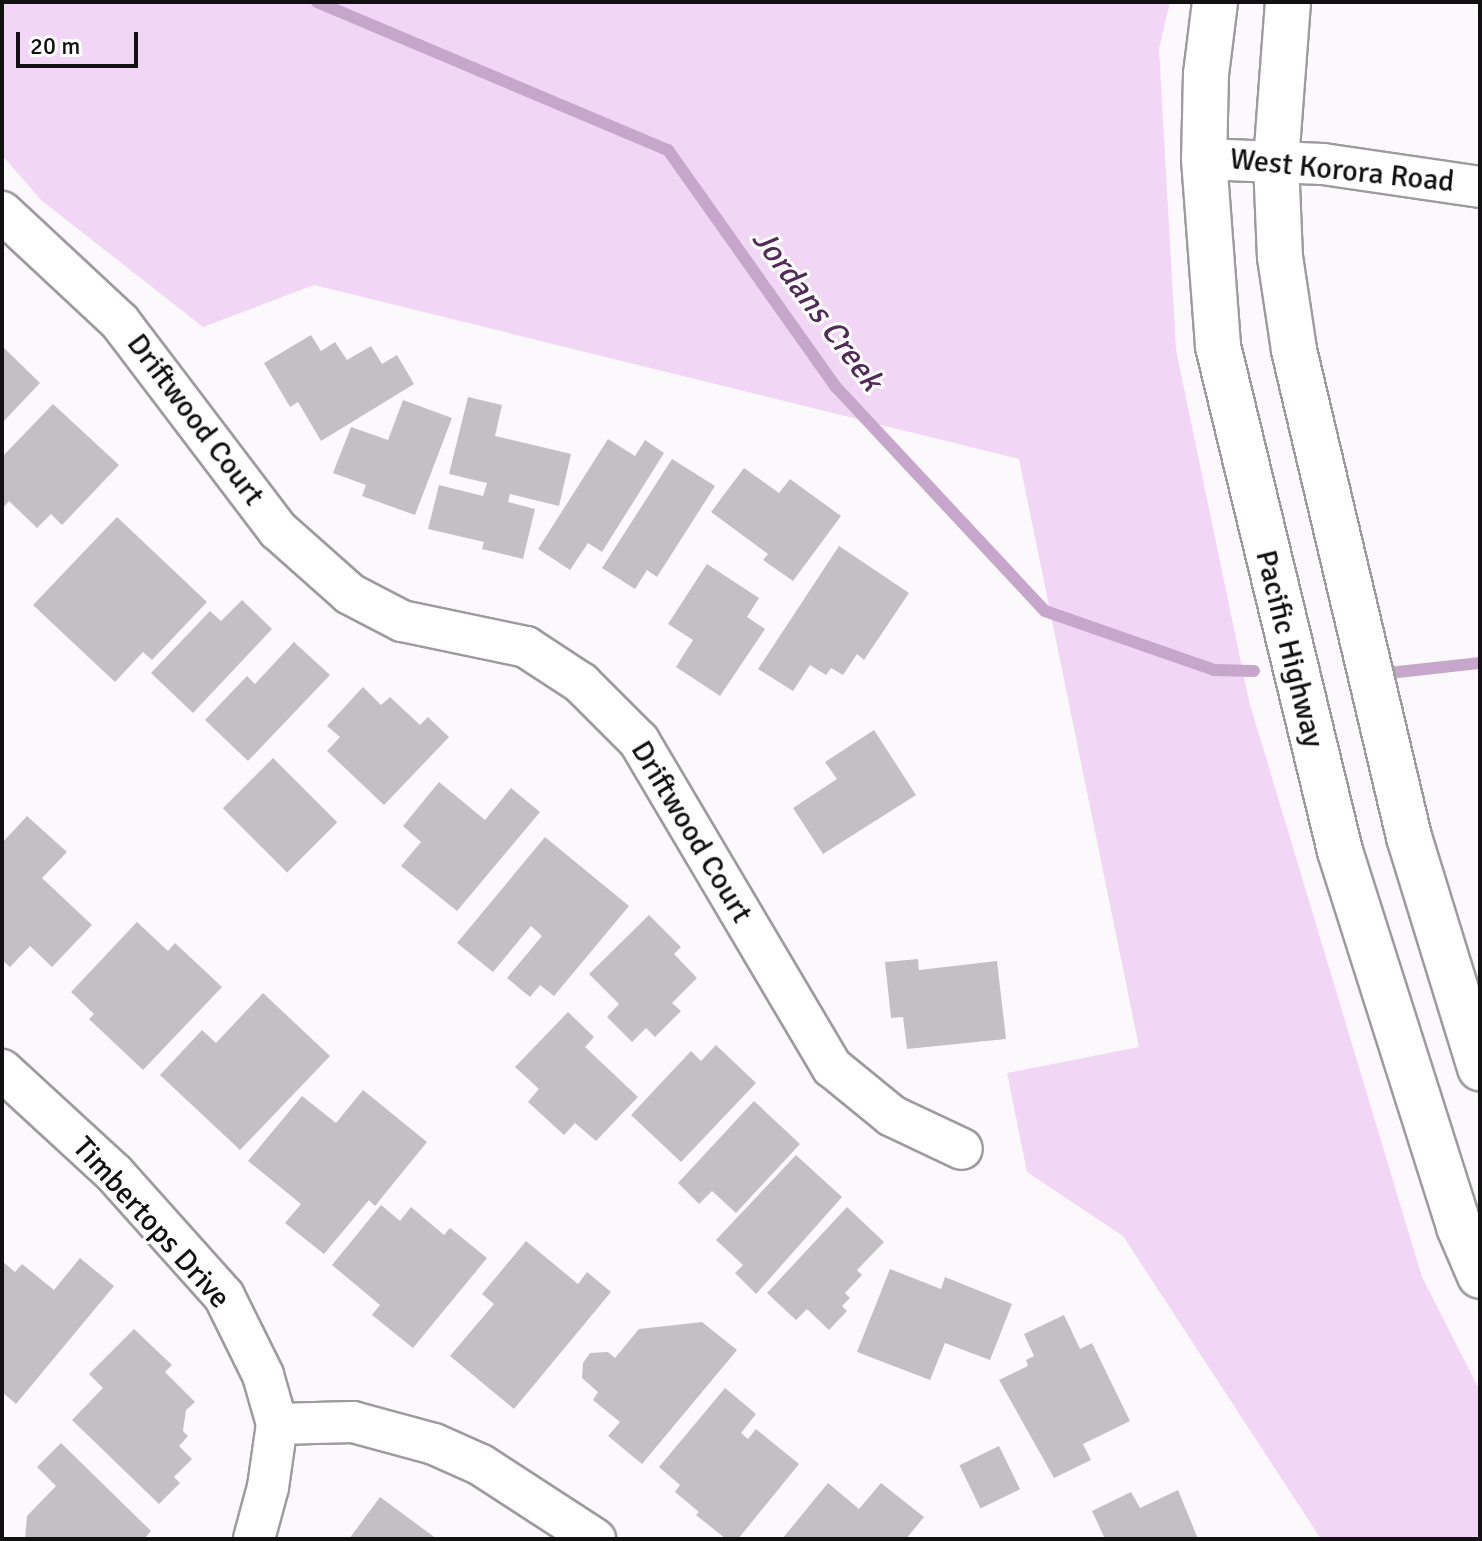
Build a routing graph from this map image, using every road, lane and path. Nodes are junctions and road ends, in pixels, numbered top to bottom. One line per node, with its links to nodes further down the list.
1 (1215, 2): 3 (highway, Pacific Highway)
2 (1288, 2): 4 (highway)
3 (1204, 159): 4 (street, West Korora Road); 10 (highway, Pacific Highway)
4 (1276, 162): 5 (street, West Korora Road); 7 (highway)
5 (1480, 187)
6 (2, 212): 9 (street, Driftwood Court)
7 (1480, 1068)
8 (2, 1070): 11 (street, Timbertops Drive)
9 (962, 1149)
10 (1480, 1276)
11 (277, 1424): 12 (street, Timbertops Drive); 13 (street)
12 (254, 1539)
13 (595, 1539)

